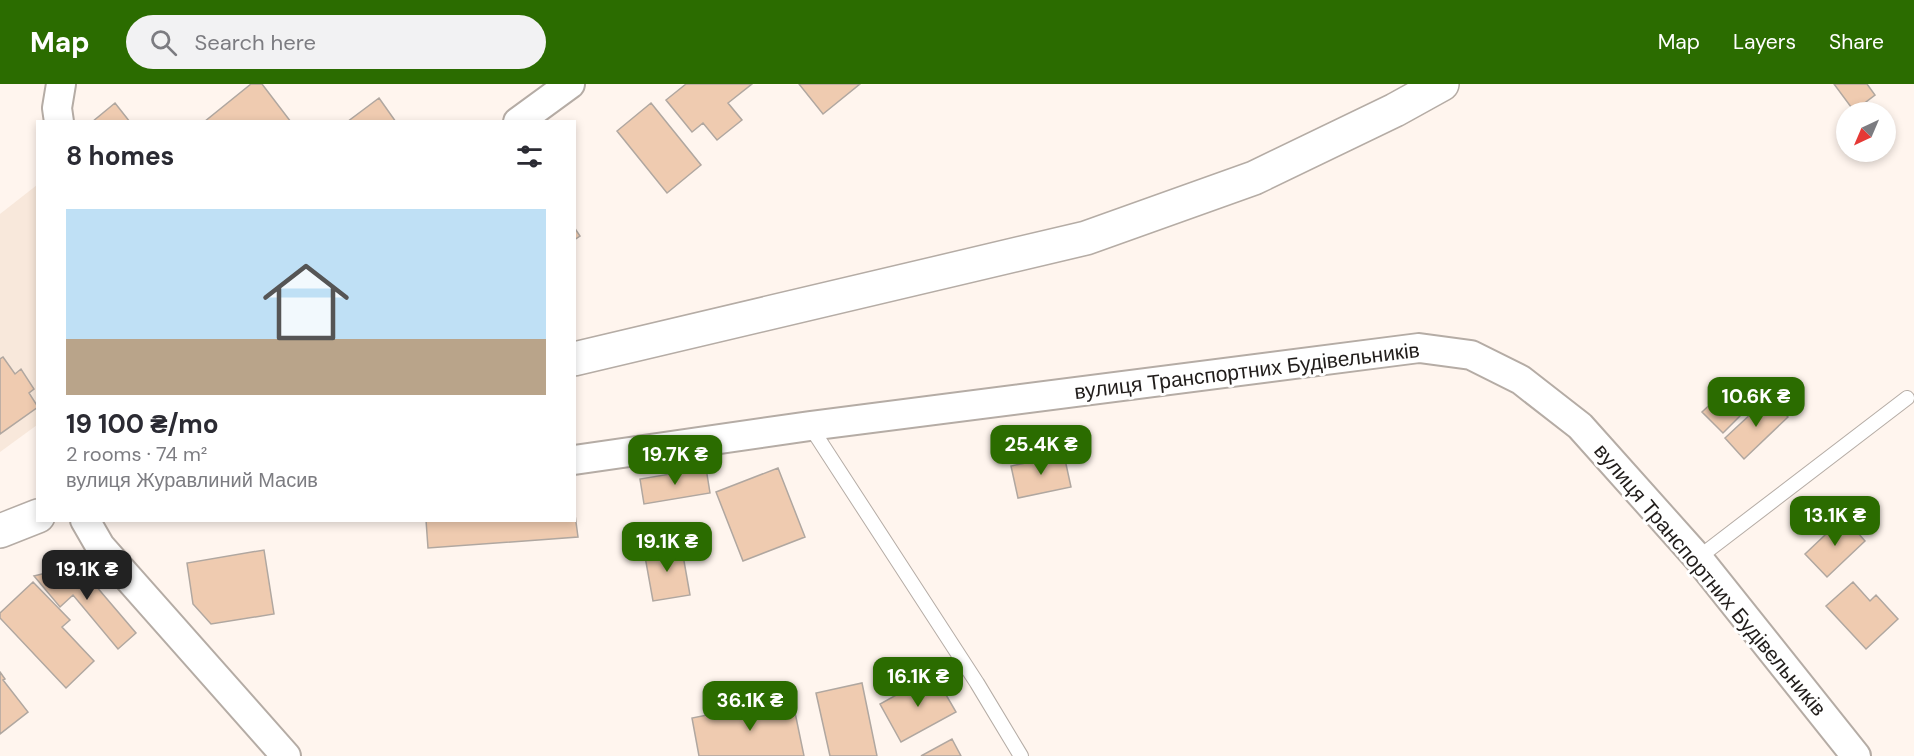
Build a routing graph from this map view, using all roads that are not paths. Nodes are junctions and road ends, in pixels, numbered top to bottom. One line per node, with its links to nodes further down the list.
1 (61, 84): 4 (street)
2 (570, 84): 5 (street)
3 (1442, 84): 6 (main road)
4 (59, 120)
5 (521, 120)
6 (576, 359)
7 (1907, 398): 13 (lane)
8 (810, 426): 9 (street, вулиця Транспортних Будівельників); 13 (street, вулиця Транспортних Будівельників); 15 (lane)
9 (576, 460)
10 (36, 517): 12 (main road)
11 (86, 522): 14 (street)
12 (0, 531)
13 (1698, 558): 16 (street, вулиця Транспортних Будівельників)
14 (286, 756)
15 (1021, 756)
16 (1857, 756)

